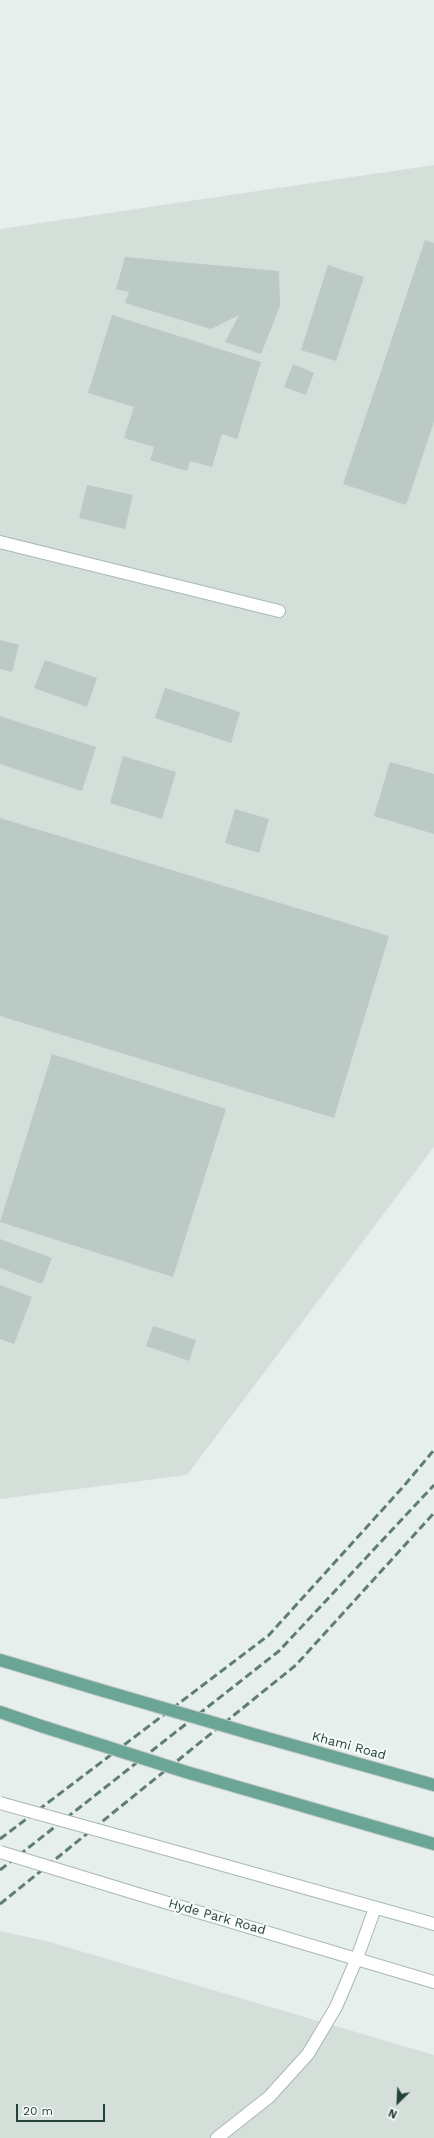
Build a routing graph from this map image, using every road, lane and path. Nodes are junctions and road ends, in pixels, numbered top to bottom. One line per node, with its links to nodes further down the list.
1 (0, 542): 2 (street)
2 (279, 611)
3 (0, 1660): 5 (main road, Khami Road, bridge)
4 (0, 1712): 7 (main road, bridge)
5 (434, 1785)
6 (0, 1803): 9 (street, bridge)
7 (434, 1844)
8 (0, 1852): 11 (street, Hyde Park Road, bridge)
9 (375, 1908): 10 (street); 11 (street)
10 (434, 1924)
11 (357, 1958): 12 (street, Hyde Park Road); 13 (street)
12 (434, 1982)
13 (217, 2138)

